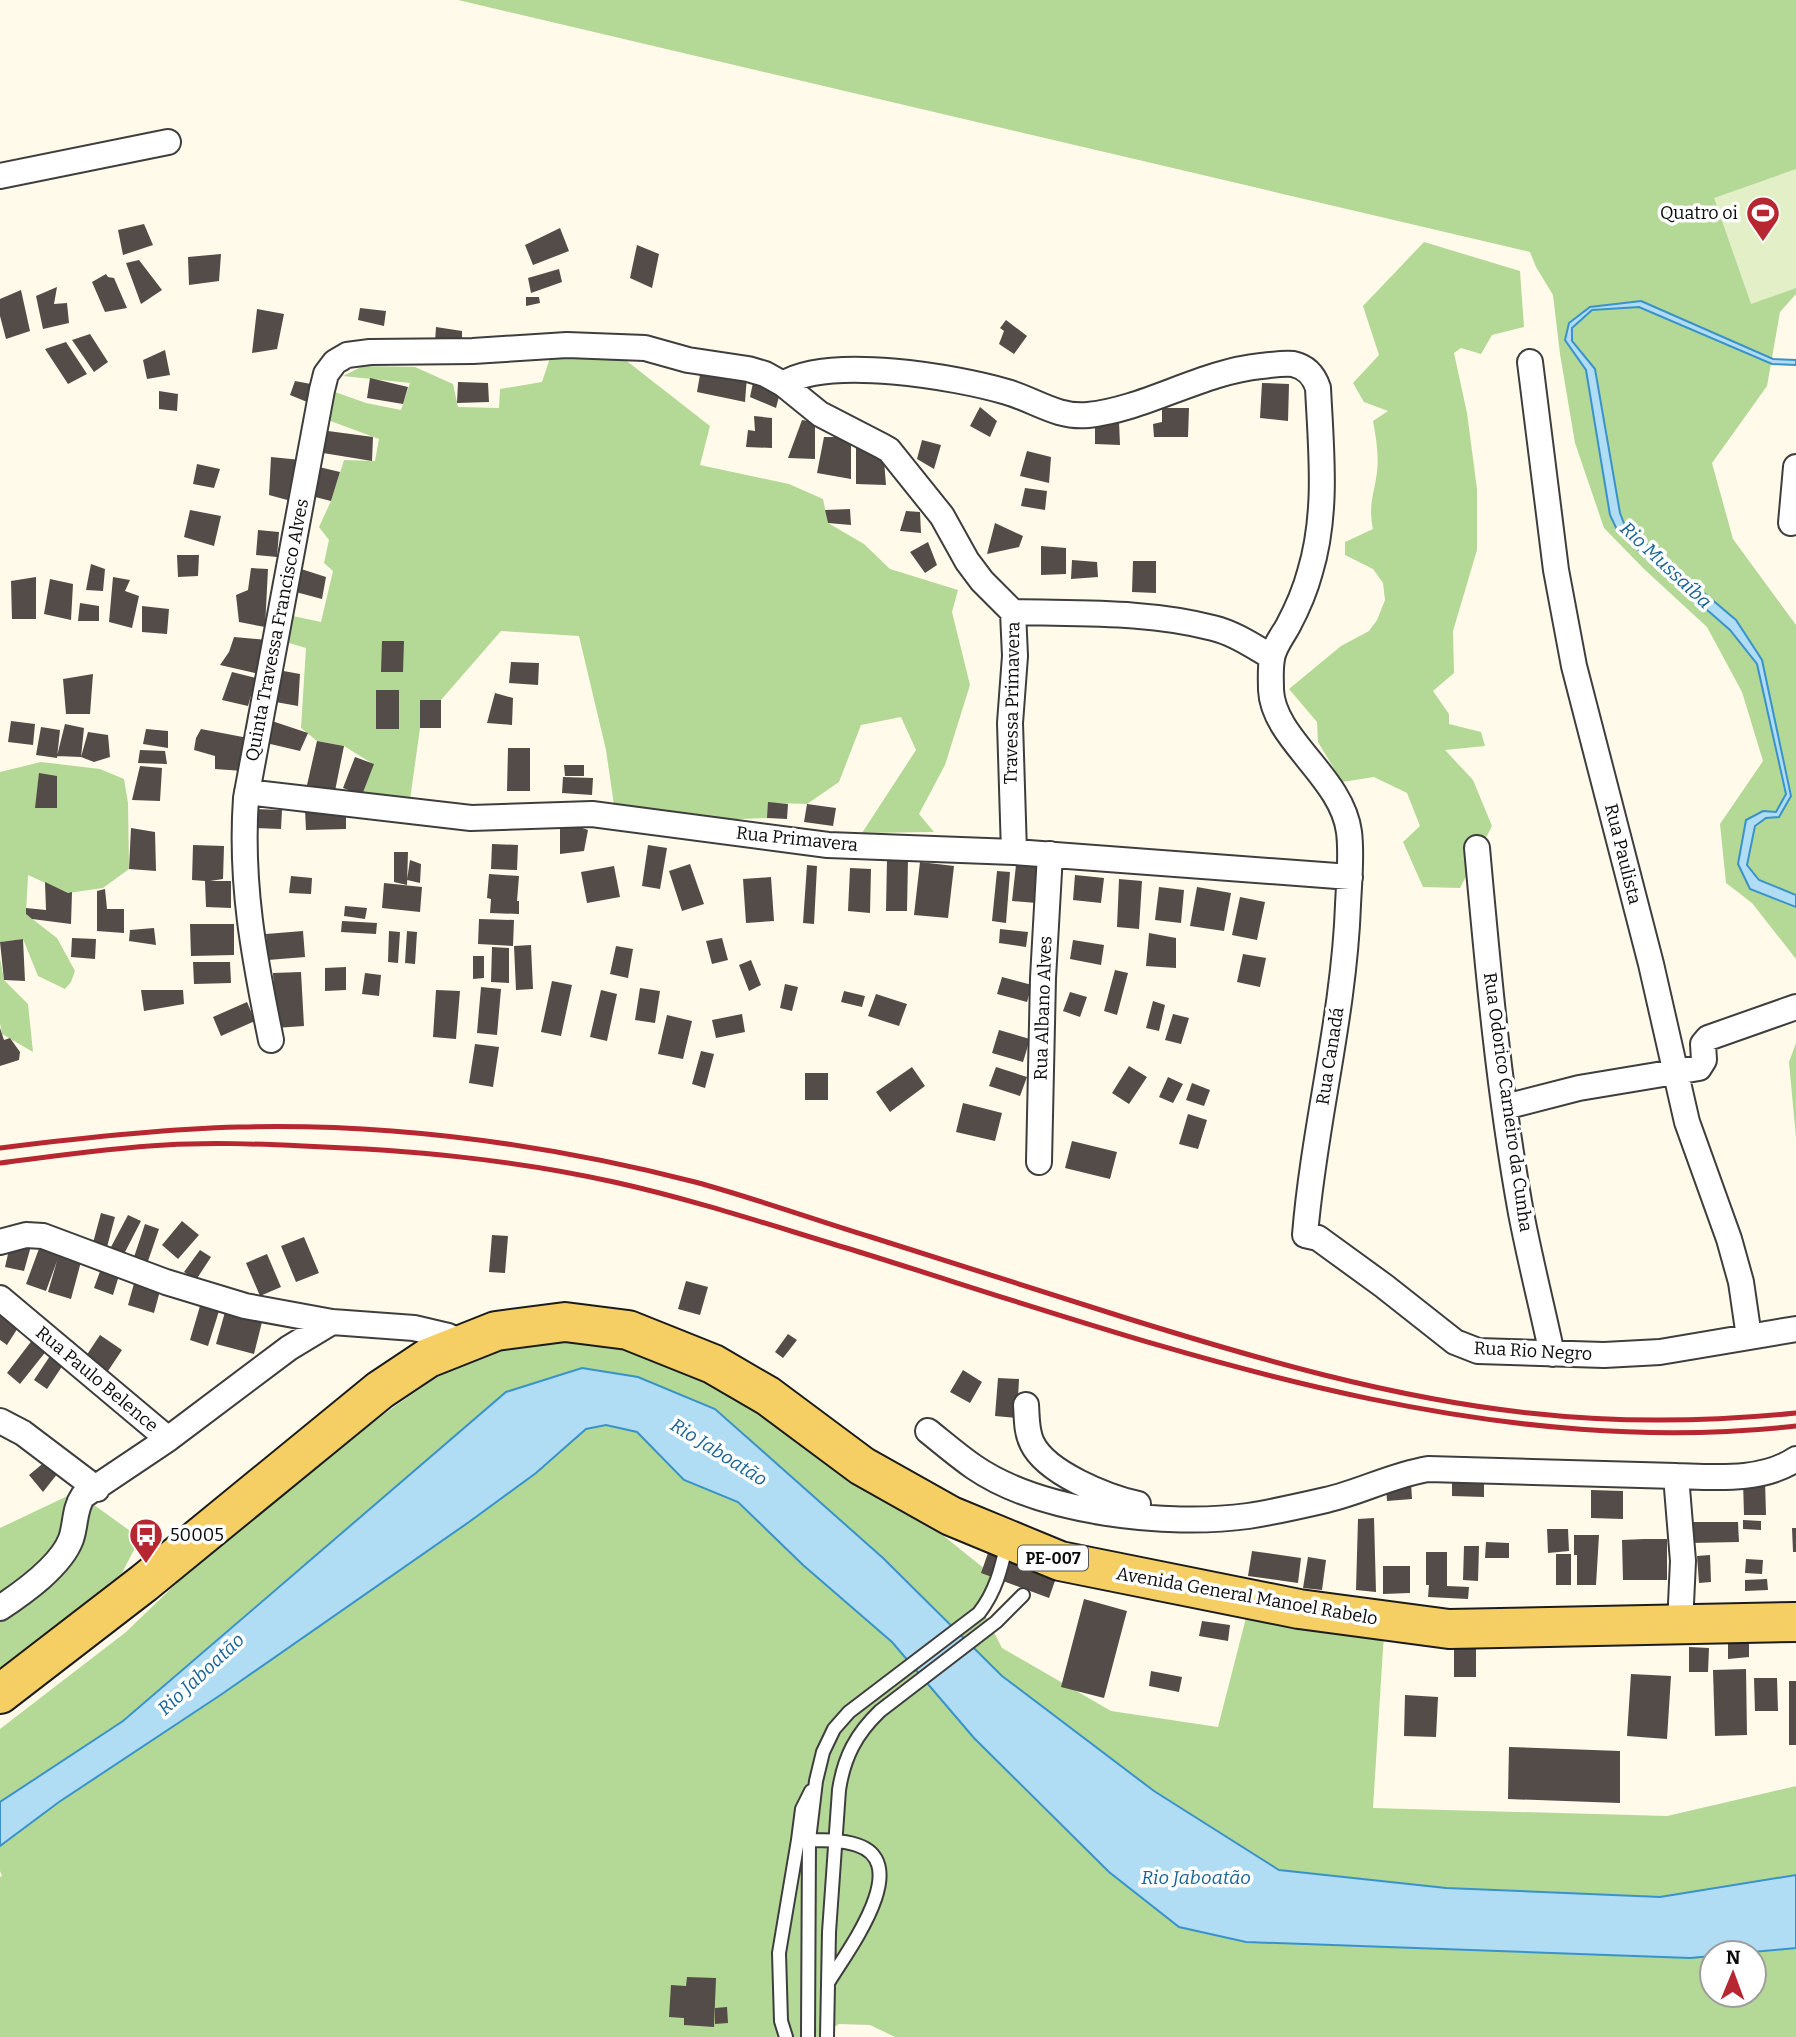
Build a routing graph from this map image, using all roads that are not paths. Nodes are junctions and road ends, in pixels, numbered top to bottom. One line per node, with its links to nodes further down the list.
1 (168, 142): 2 (street)
2 (0, 176)
3 (474, 351): 5 (street, Travessa Primavera); 10 (street, Quinta Travessa Francisco Alves)
4 (1531, 362): 17 (street, Rua Paulista)
5 (783, 384): 8 (street, Travessa Primavera); 9 (street)
6 (1796, 467): 7 (street)
7 (1791, 523)
8 (1013, 612): 9 (street); 12 (street, Travessa Primavera)
9 (1272, 656): 14 (street, Rua Canadá)
10 (247, 792): 12 (street, Rua Primavera); 16 (street, Quinta Travessa Francisco Alves)
11 (1477, 848): 18 (street, Rua Odorico Carneiro da Cunha)
12 (1014, 852): 13 (street, Rua Primavera)
13 (1050, 854): 14 (street, Rua Primavera); 19 (street, Rua Albano Alves)
14 (1350, 877): 20 (street, Rua Canadá)
15 (1796, 1007): 17 (street)
16 (271, 1040)
17 (1677, 1072): 18 (street); 25 (street, Rua Paulista)
18 (1505, 1107): 27 (street, Rua Odorico Carneiro da Cunha)
19 (1039, 1162)
20 (1305, 1235): 27 (street, Rua Rio Negro)
21 (0, 1242): 23 (street)
22 (0, 1298): 31 (street, Rua Paulo Belence)
23 (332, 1322): 26 (street); 31 (street, Rua Paulo Belence)
24 (1796, 1329): 25 (street, Rua Rio Negro)
25 (1749, 1337): 27 (street, Rua Rio Negro)
26 (467, 1344): 36 (main road, Avenida General Manoel Rabelo / PE-007); 41 (main road, Avenida General Manoel Rabelo / PE-007)
27 (1552, 1354)
28 (1026, 1405): 35 (street)
29 (0, 1421): 34 (street)
30 (928, 1431): 35 (street)
31 (169, 1439): 34 (street)
32 (1796, 1459): 33 (street)
33 (1676, 1476): 35 (street); 40 (street)
34 (97, 1489): 38 (street)
35 (1211, 1518)
36 (1008, 1539): 40 (main road, Avenida General Manoel Rabelo / PE-007); 42 (lane)
37 (1023, 1595): 43 (lane)
38 (0, 1608)
39 (1796, 1622): 40 (main road, Avenida General Manoel Rabelo / PE-007)
40 (1680, 1625)
41 (0, 1694)
42 (804, 1840): 43 (lane); 45 (lane); 46 (lane)
43 (835, 1842): 44 (lane); 44 (lane)
44 (827, 1986): 47 (lane)
45 (786, 2037)
46 (808, 2037)
47 (827, 2037)

